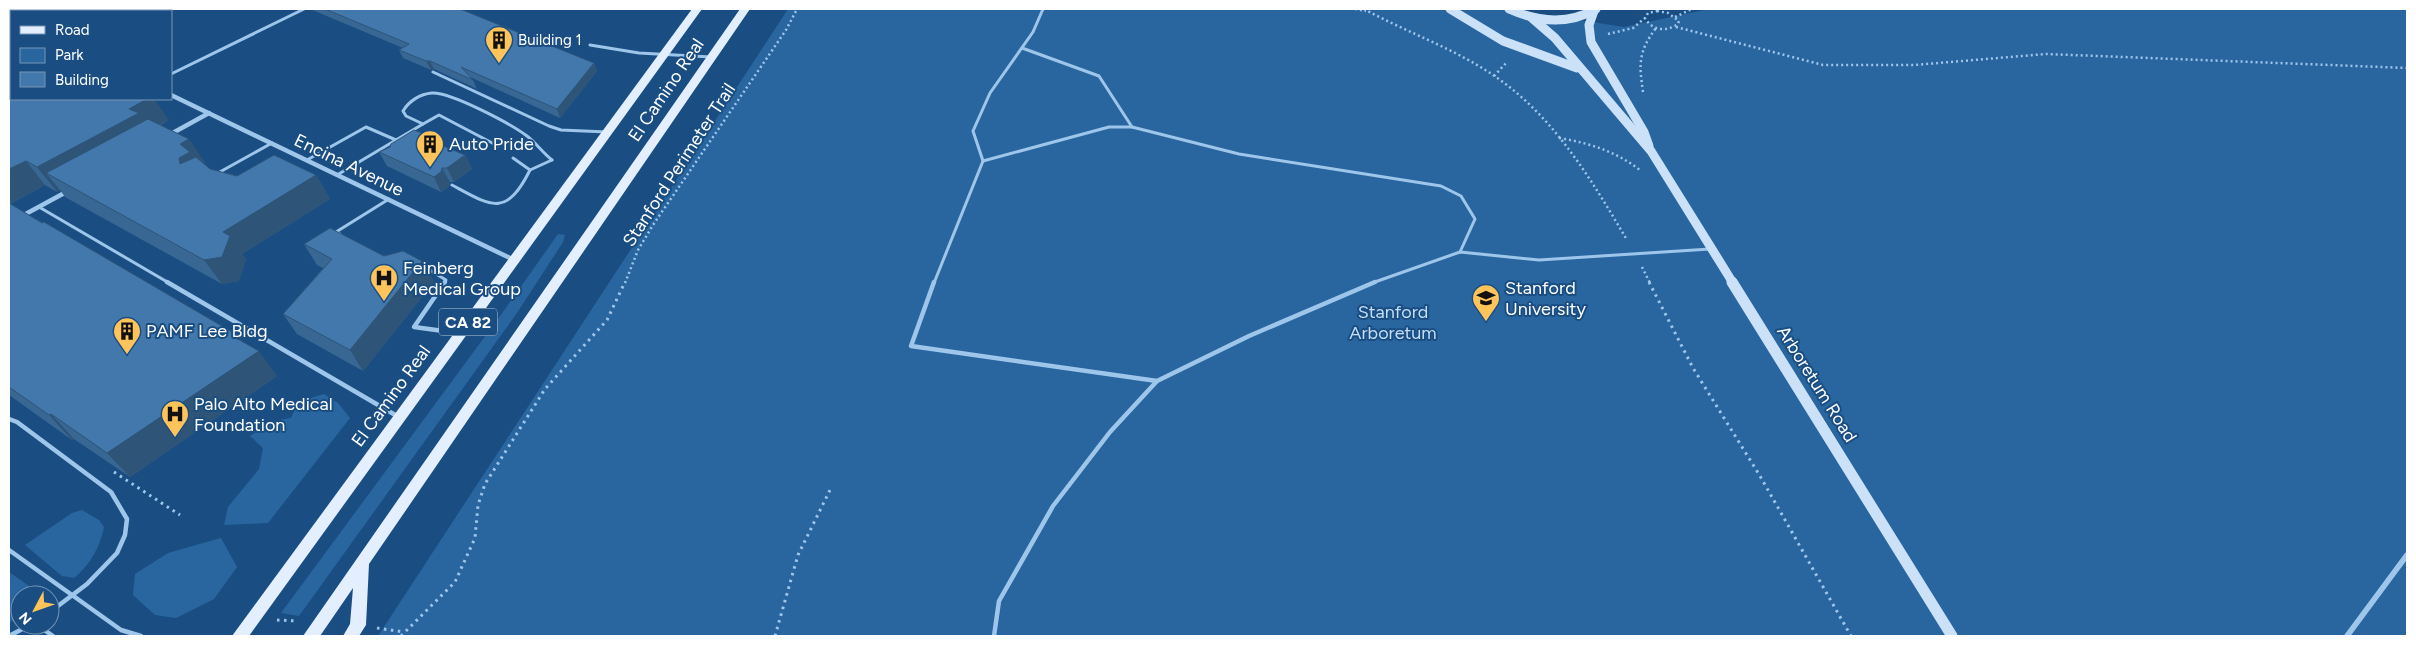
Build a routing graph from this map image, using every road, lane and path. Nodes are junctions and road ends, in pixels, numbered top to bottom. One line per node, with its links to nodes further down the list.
1 (304, 9): 29 (lane)
2 (696, 9): 23 (main road, El Camino Real / CA 82)
3 (744, 9): 24 (main road, El Camino Real / CA 82)
4 (797, 9): 76 (path, Stanford Perimeter Trail)
5 (1043, 9): 22 (lane)
6 (1355, 9): 14 (path)
7 (1364, 9): 14 (path)
8 (1450, 9): 26 (main road)
9 (1509, 9): 16 (main road)
10 (1692, 9): 15 (path)
11 (1596, 10): 16 (main road); 36 (main road, Arboretum Road)
12 (1651, 10): 13 (path); 17 (path)
13 (1657, 10): 15 (path)
14 (1371, 13): 30 (path)
15 (1675, 17): 18 (path)
16 (1532, 18): 26 (main road, Arboretum Road)
17 (1644, 18): 19 (path); 20 (path)
18 (1676, 27): 19 (path); 27 (path)
19 (1656, 28): 36 (path)
20 (1605, 34)
21 (590, 45): 23 (lane)
22 (1022, 48): 34 (lane); 47 (lane)
23 (663, 55): 24 (lane); 35 (main road, El Camino Real / CA 82)
24 (711, 57): 70 (main road, El Camino Real / CA 82)
25 (1510, 59): 30 (path)
26 (1579, 68): 43 (main road, Arboretum Road)
27 (2407, 68)
28 (433, 72): 35 (lane)
29 (172, 74)
30 (1494, 76): 38 (path)
31 (172, 95): 32 (street, Encina Avenue)
32 (209, 113): 37 (street); 40 (street, Encina Avenue)
33 (424, 124): 39 (lane); 41 (lane); 48 (lane)
34 (1132, 127): 47 (lane); 59 (lane)
35 (607, 132): 61 (main road, El Camino Real / CA 82)
36 (1644, 132): 43 (main road, Arboretum Road)
37 (167, 137)
38 (1558, 138): 51 (path); 60 (path)
39 (396, 140): 42 (lane); 46 (lane)
40 (272, 143): 46 (street, Encina Avenue); 49 (lane)
41 (498, 146)
42 (379, 150): 44 (lane); 50 (lane)
43 (1651, 151): 58 (main road, Arboretum Road)
44 (388, 155)
45 (513, 158): 48 (lane)
46 (306, 160): 50 (street, Encina Avenue)
47 (983, 161): 64 (lane)
48 (530, 170): 52 (lane)
49 (215, 175)
50 (337, 175): 54 (street, Encina Avenue)
51 (1646, 175)
52 (452, 186)
53 (73, 188): 55 (street)
54 (389, 199): 57 (lane); 61 (street, Encina Avenue)
55 (39, 207): 56 (street); 65 (lane)
56 (16, 219)
57 (346, 238)
58 (1713, 248): 60 (lane); 85 (main road, Arboretum Road)
59 (1460, 252): 60 (lane); 64 (lane)
60 (1634, 253): 84 (path)
61 (514, 260): 63 (main road, El Camino Real / CA 82)
62 (414, 267): 63 (lane)
63 (460, 334): 65 (main road, El Camino Real / CA 82)
64 (1157, 381): 83 (lane)
65 (399, 417): 78 (main road, El Camino Real / CA 82)
66 (9, 419): 71 (lane)
67 (830, 490): 82 (path)
68 (9, 550): 71 (lane)
69 (2407, 555): 86 (street)
70 (362, 564): 79 (main road, El Camino Real / CA 82); 80 (main road)
71 (71, 596): 72 (lane); 77 (lane)
72 (60, 604)
73 (272, 620): 74 (path)
74 (296, 621)
75 (374, 628): 76 (path)
76 (404, 632): 81 (path, Stanford Perimeter Trail)
77 (141, 636)
78 (240, 636)
79 (311, 636)
80 (351, 636)
81 (401, 636)
82 (775, 636)
83 (994, 636)
84 (1851, 636)
85 (1952, 636)
86 (2346, 636)

